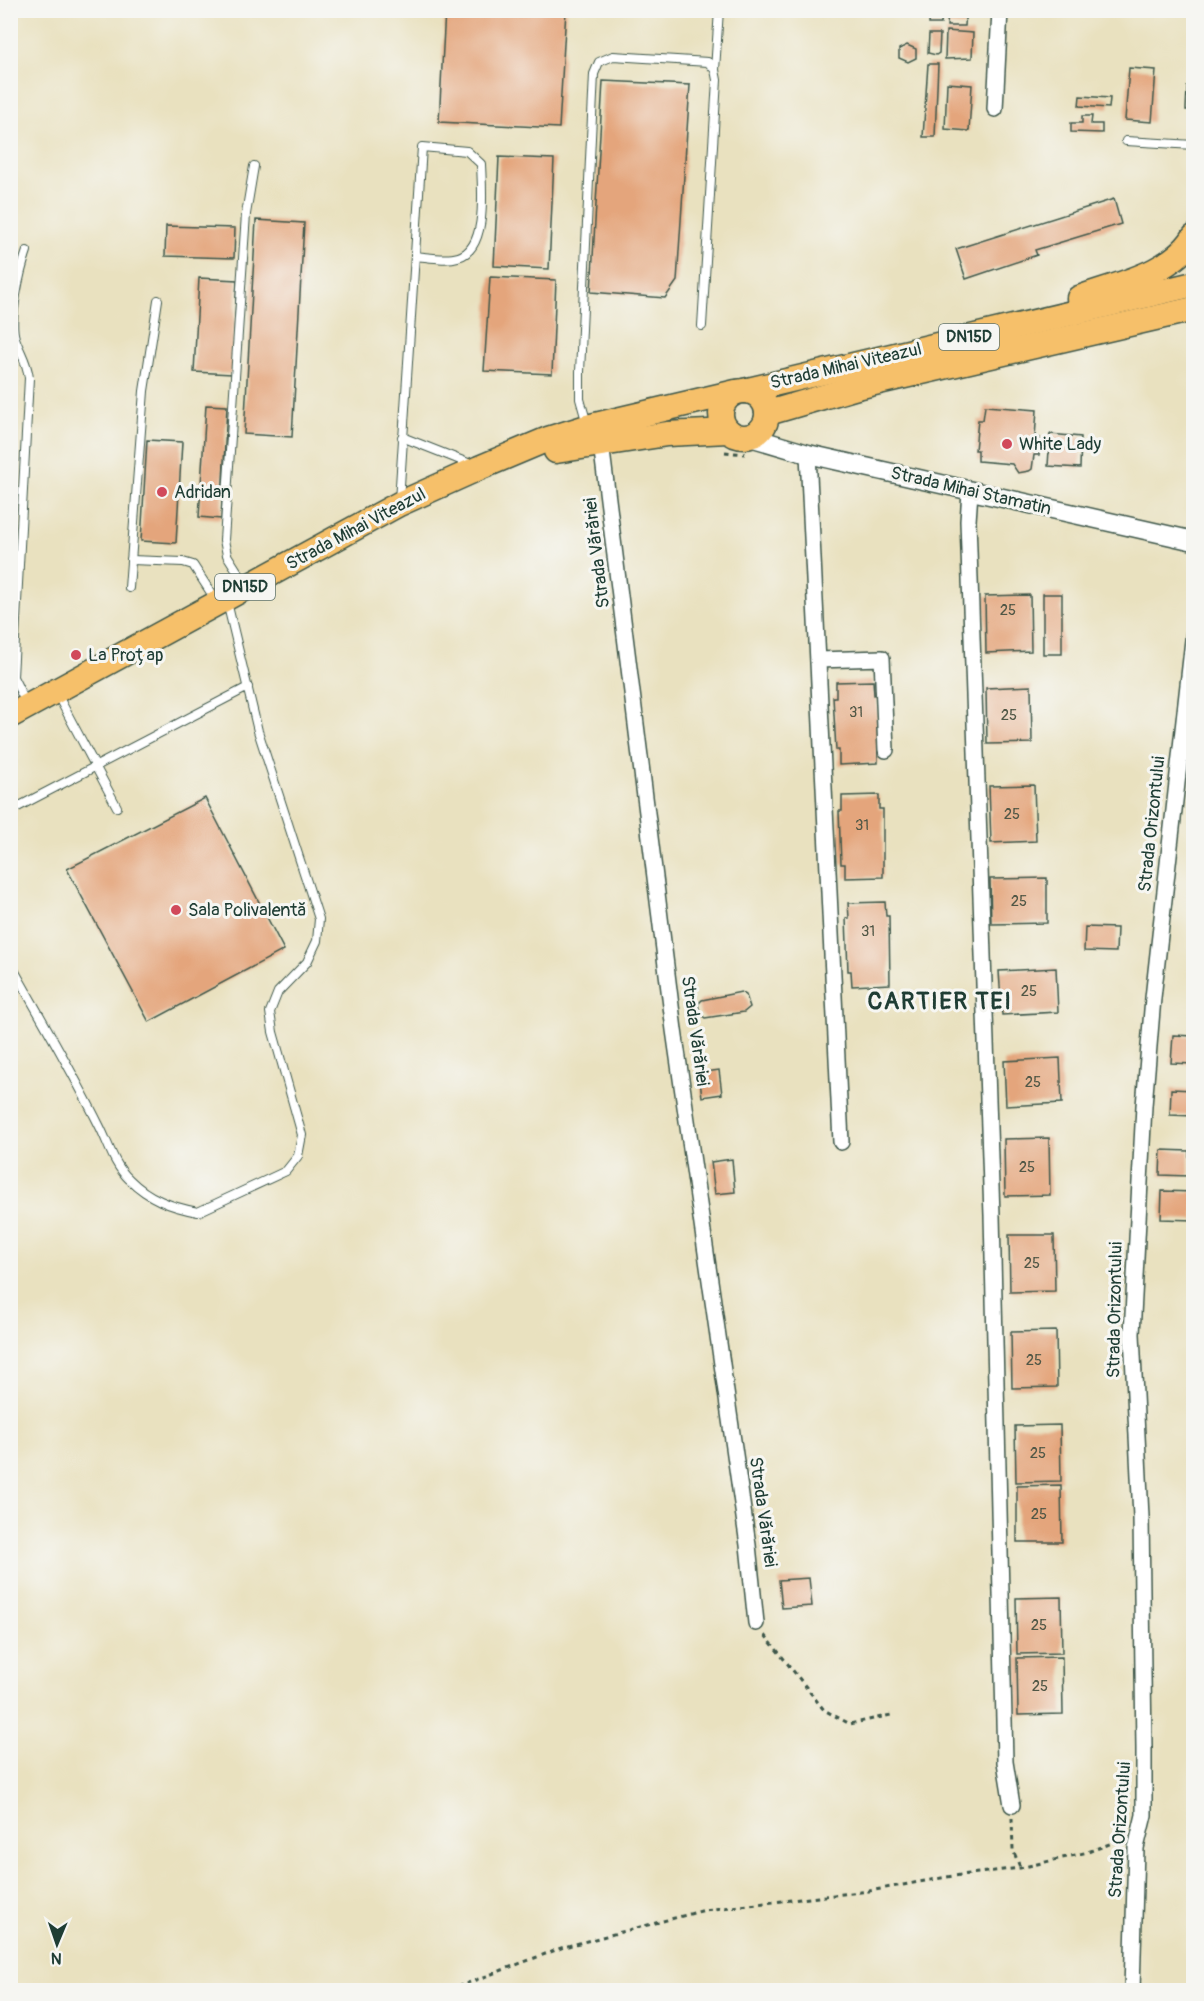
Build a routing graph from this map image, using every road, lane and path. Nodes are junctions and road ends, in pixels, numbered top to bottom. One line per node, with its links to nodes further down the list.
1 (719, 10): 3 (lane)
2 (1000, 10): 4 (street)
3 (715, 70): 14 (lane); 18 (lane)
4 (995, 109)
5 (1126, 141): 6 (lane)
6 (1194, 145)
7 (254, 166): 28 (lane)
8 (1194, 237): 15 (main road)
9 (27, 251): 30 (lane)
10 (415, 256): 10 (lane); 19 (lane)
11 (1194, 284): 15 (main road, Strada Mihai Viteazul / DN15D)
12 (158, 300): 26 (lane)
13 (1194, 309): 17 (main road, Strada Mihai Viteazul / DN15D)
14 (702, 326)
15 (1011, 328): 16 (main road, Strada Mihai Viteazul / DN15D)
16 (740, 391): 17 (main road, Strada Mihai Viteazul); 18 (main road, Strada Mihai Viteazul / DN15D); 20 (main road)
17 (768, 413): 20 (main road, Strada Mihai Viteazul)
18 (594, 435): 20 (main road, Strada Mihai Viteazul / DN15D); 22 (main road, Strada Mihai Viteazul / DN15D); 42 (street, Strada Vărăriei)
19 (402, 437): 22 (lane); 24 (lane)
20 (737, 444): 21 (street, Strada Mihai Stamatin)
21 (808, 454): 23 (street, Strada Mihai Stamatin); 31 (street)
22 (481, 467): 24 (main road, Strada Mihai Viteazul / DN15D)
23 (970, 492): 25 (street, Strada Mihai Stamatin); 44 (street)
24 (399, 504): 28 (main road, Strada Mihai Viteazul / DN15D)
25 (1194, 541)
26 (131, 560): 27 (lane); 28 (lane)
27 (129, 588)
28 (230, 596): 33 (lane); 34 (main road, Strada Mihai Viteazul / DN15D)
29 (1194, 631): 45 (street, Strada Orizontului)
30 (12, 640): 32 (lane)
31 (818, 660): 36 (street); 41 (street)
32 (12, 665): 35 (lane)
33 (248, 687): 37 (lane); 40 (lane)
34 (56, 692): 35 (main road, Strada Mihai Viteazul / DN15D); 37 (lane)
35 (19, 712)
36 (886, 750)
37 (96, 768): 38 (lane); 39 (lane)
38 (117, 807)
39 (10, 811)
40 (10, 956)
41 (841, 1142)
42 (756, 1623): 43 (path)
43 (891, 1714)
44 (1012, 1805): 46 (path)
45 (1140, 1832): 46 (path); 48 (street, Strada Orizontului)
46 (1020, 1868): 47 (path)
47 (449, 1990)
48 (1132, 1990)

